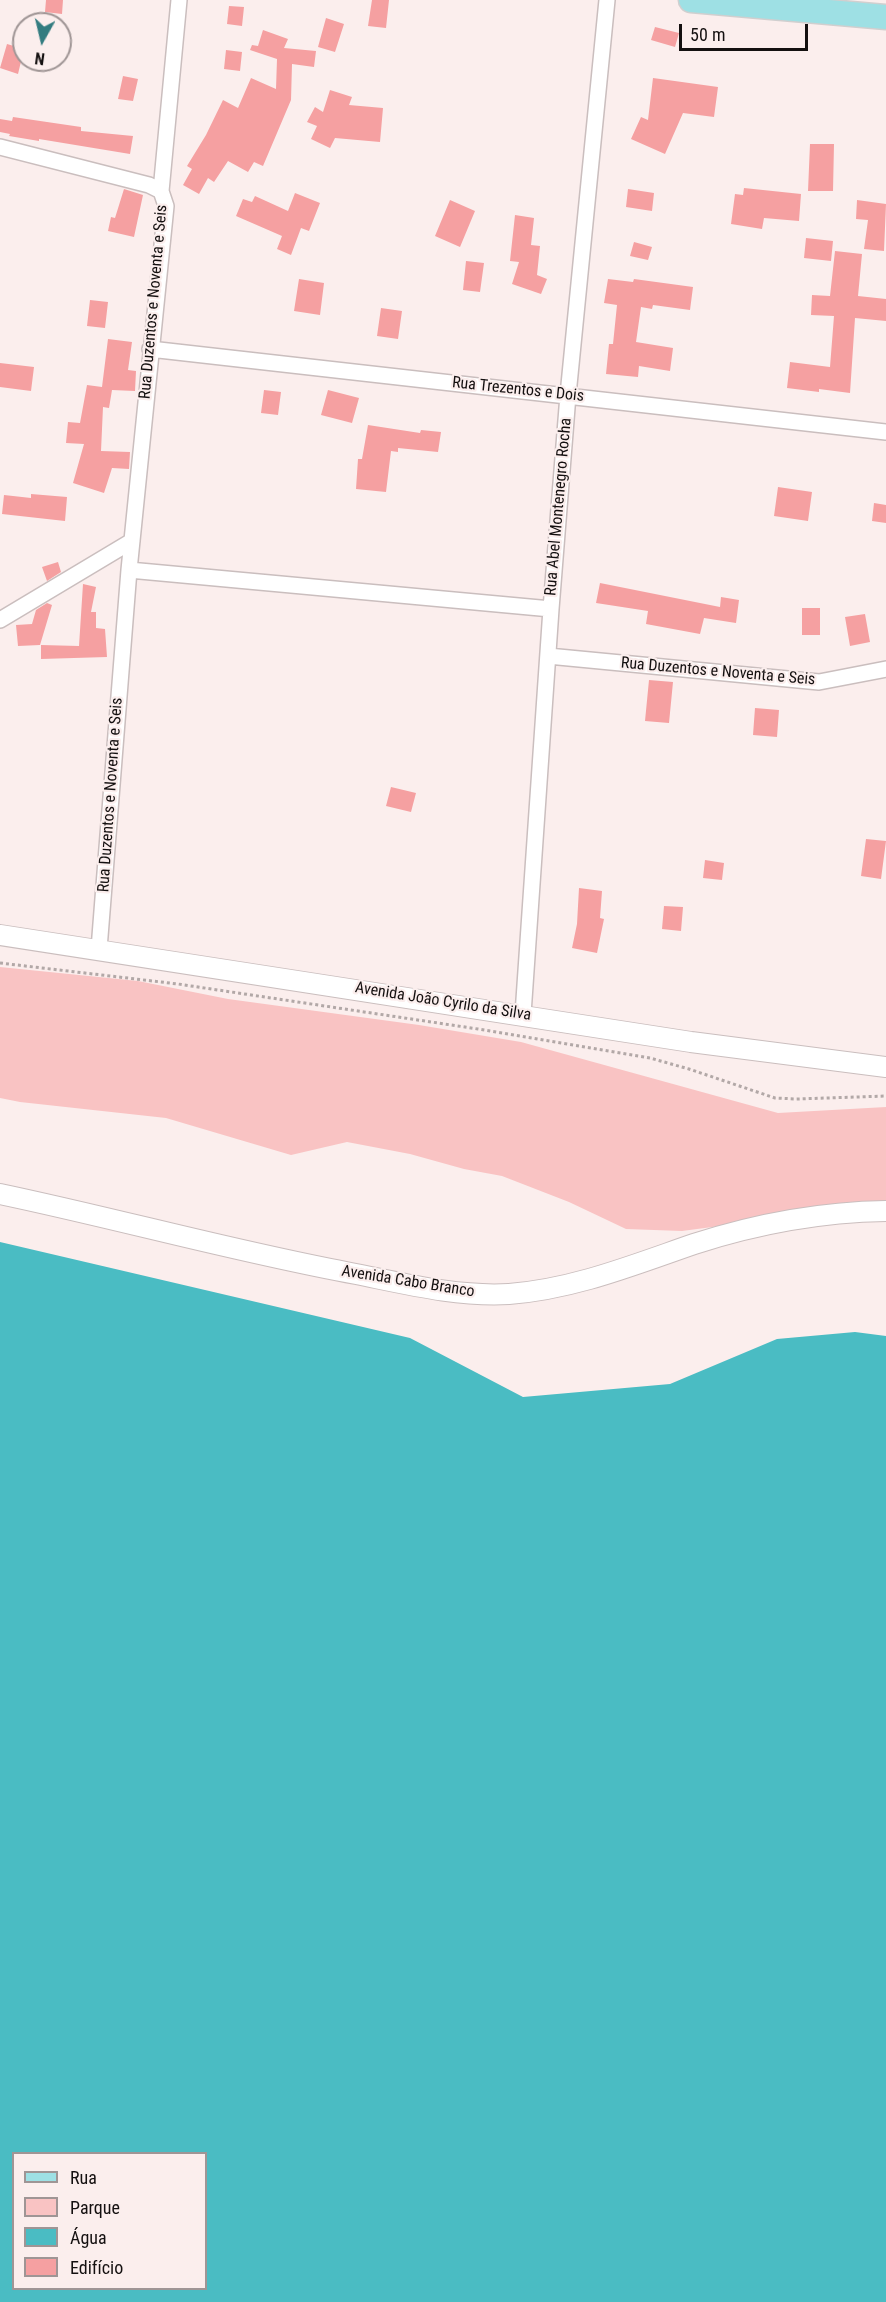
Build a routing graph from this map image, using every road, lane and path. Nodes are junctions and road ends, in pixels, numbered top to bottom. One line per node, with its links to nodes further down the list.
1 (179, 0): 6 (street, Rua Duzentos e Noventa e Seis)
2 (607, 0): 8 (street, Rua Abel Montenegro Rocha)
3 (691, 0): 4 (main road)
4 (886, 18)
5 (0, 147): 6 (street)
6 (161, 191): 7 (street, Rua Duzentos e Noventa e Seis)
7 (150, 349): 8 (street, Rua Trezentos e Dois); 10 (street, Rua Duzentos e Noventa e Seis)
8 (568, 395): 9 (street, Rua Trezentos e Dois); 12 (street, Rua Abel Montenegro Rocha)
9 (886, 432)
10 (132, 541): 11 (street, Rua Duzentos e Noventa e Seis); 13 (street)
11 (129, 570): 12 (street); 17 (street, Rua Duzentos e Noventa e Seis)
12 (551, 609): 14 (street, Rua Abel Montenegro Rocha)
13 (0, 620)
14 (549, 656): 15 (street, Rua Duzentos e Noventa e Seis); 19 (street, Rua Abel Montenegro Rocha)
15 (886, 669)
16 (0, 935): 17 (street, Avenida João Cyrilo da Silva)
17 (99, 949): 19 (street, Avenida João Cyrilo da Silva)
18 (0, 963): 21 (path)
19 (523, 1014): 20 (street, Avenida João Cyrilo da Silva)
20 (886, 1067)
21 (886, 1096)
22 (0, 1194): 23 (street, Avenida Cabo Branco)
23 (886, 1211)

